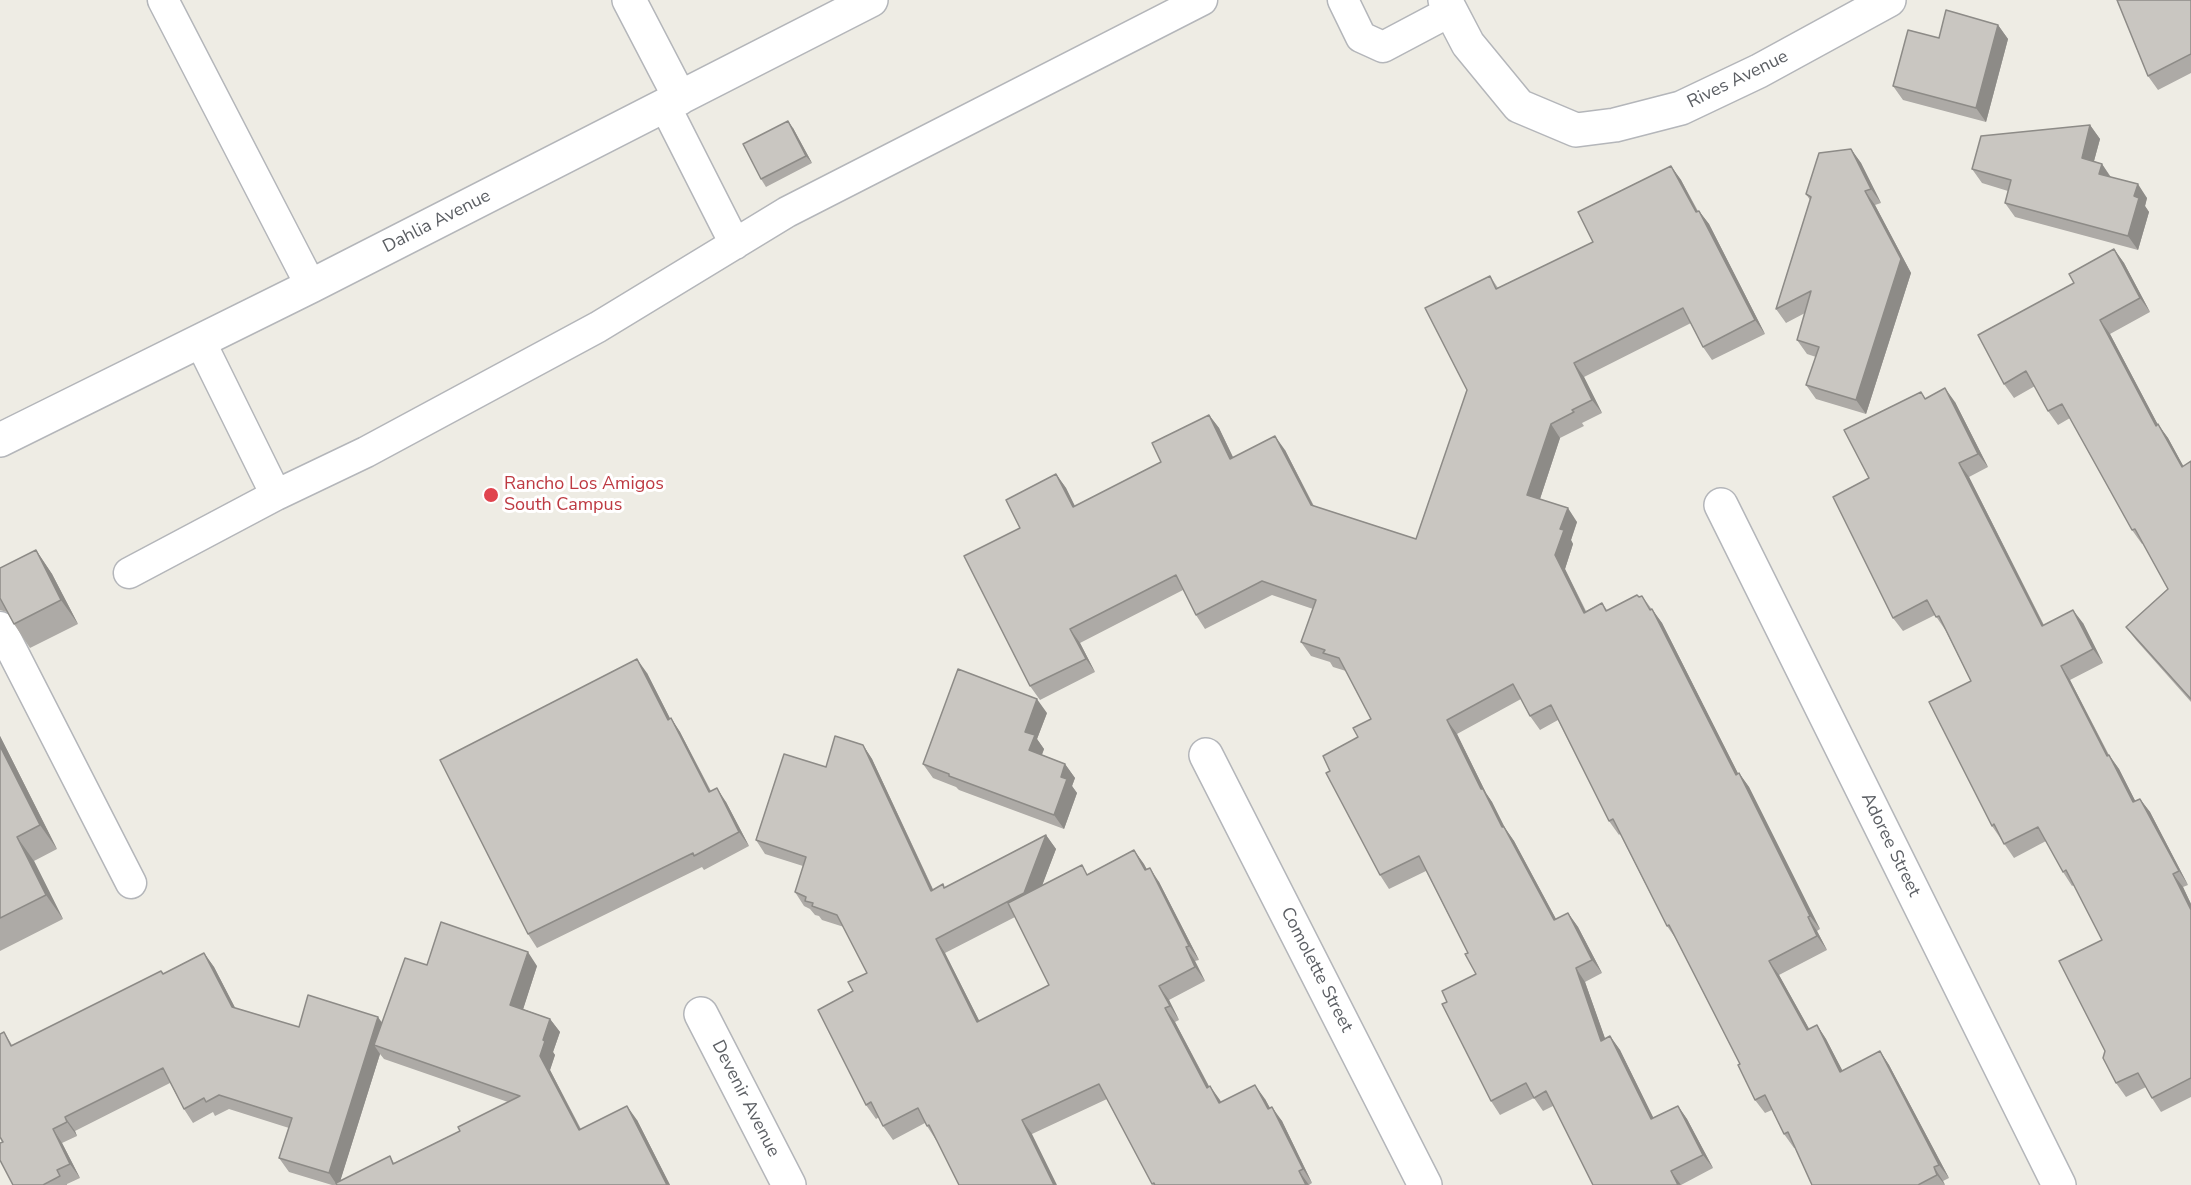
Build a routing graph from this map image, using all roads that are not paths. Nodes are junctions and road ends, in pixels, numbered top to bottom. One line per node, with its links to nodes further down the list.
1 (163, 0): 10 (lane)
2 (629, 0): 8 (street)
3 (871, 0): 8 (street, Dahlia Avenue)
4 (1202, 0): 9 (lane)
5 (1343, 0): 7 (lane)
6 (1889, 0): 7 (street, Rives Avenue)
7 (1448, 5)
8 (673, 102): 9 (lane); 10 (street, Dahlia Avenue)
9 (735, 244): 13 (lane)
10 (311, 286): 11 (street, Dahlia Avenue)
11 (200, 341): 12 (street, Dahlia Avenue); 13 (lane)
12 (0, 440)
13 (276, 495): 15 (lane)
14 (1721, 505): 22 (street, Adoree Street)
15 (129, 573)
16 (0, 627): 18 (lane)
17 (1206, 755): 21 (street, Comolette Street)
18 (131, 883)
19 (701, 1014): 20 (street, Devenir Avenue)
20 (789, 1185)
21 (1425, 1185)
22 (2059, 1185)

